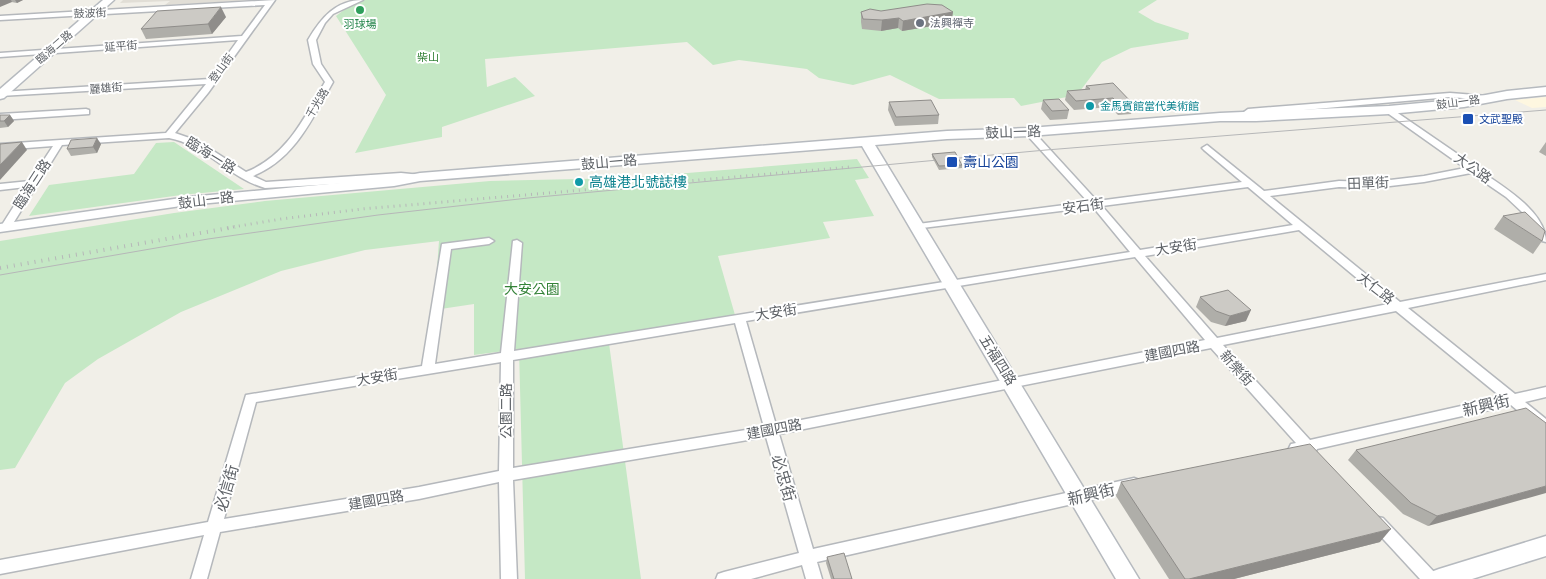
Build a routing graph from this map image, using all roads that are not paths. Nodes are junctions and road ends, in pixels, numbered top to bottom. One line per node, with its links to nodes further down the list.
1 (108, 0): 4 (street, 臨海二路)
2 (360, 0): 24 (street, 千光路)
3 (271, 1): 4 (street, 鼓波街); 6 (street, 登山街)
4 (94, 12): 5 (street, 鼓波街); 7 (street, 臨海二路)
5 (0, 18)
6 (243, 38): 7 (street, 延平街); 9 (street, 登山街)
7 (50, 51): 8 (street, 延平街); 11 (street, 臨海二路)
8 (0, 55)
9 (212, 81): 11 (street, 麗雄街); 18 (street, 登山街)
10 (1546, 91): 12 (street)
11 (0, 95)
12 (1488, 98): 13 (street, 鼓山一路); 16 (street, 鼓山一路)
13 (1389, 110): 16 (street, 鼓山一路); 23 (street, 大公路)
14 (86, 112): 15 (street)
15 (0, 117)
16 (1220, 117): 17 (street, 鼓山一路)
17 (1029, 132): 19 (street, 鼓山一路); 30 (street, 新樂街)
18 (169, 135): 20 (street, 臨海一路); 24 (street, 臨海一路)
19 (866, 141): 25 (street, 鼓山一路); 33 (street, 五福四路)
20 (60, 142): 21 (street, 臨海一路); 26 (street, 臨海三路)
21 (0, 147)
22 (1207, 148): 27 (street, 大仁路)
23 (1475, 169): 29 (street, 田單街); 34 (street, 大公路)
24 (245, 176): 25 (street, 臨海一路)
25 (420, 177): 32 (street, 鼓山一路)
26 (32, 184): 28 (street); 32 (street, 臨海三路)
27 (1248, 184): 29 (street, 大仁路); 30 (street, 安石街)
28 (0, 187)
29 (1261, 194): 31 (street, 大仁路)
30 (1095, 204): 33 (street, 安石街); 37 (street, 新樂街)
31 (1301, 227): 37 (street, 大安街); 40 (street, 大仁路)
32 (2, 228)
33 (918, 228): 39 (street, 五福四路)
34 (1546, 239)
35 (489, 241): 44 (street)
36 (517, 243): 43 (street, 公園二路)
37 (1138, 253): 39 (street, 大安街); 42 (street, 新樂街)
38 (1546, 277): 40 (street, 建國四路)
39 (951, 284): 41 (street, 大安街); 45 (street, 五福四路)
40 (1400, 307): 42 (street, 建國四路); 48 (street, 大仁路)
41 (739, 318): 43 (street, 大安街); 50 (street, 必忠街)
42 (1214, 343): 45 (street, 建國四路); 51 (street, 新樂街)
43 (506, 356): 44 (street, 大安街); 54 (street, 公園二路)
44 (428, 368): 47 (street, 大安街)
45 (1011, 382): 50 (street, 建國四路); 56 (street, 五福四路)
46 (1546, 392): 48 (street, 新興街)
47 (251, 398): 58 (street, 必信街)
48 (1513, 399): 49 (street, 大仁路); 51 (street, 新興街)
49 (1546, 426)
50 (770, 431): 54 (street, 建國四路); 60 (street, 必忠街)
51 (1307, 445): 52 (street, 新興街); 53 (street, 新樂街)
52 (1278, 452)
53 (1320, 459)
54 (506, 475): 58 (street, 建國四路); 63 (street, 公園二路)
55 (1146, 481): 56 (street, 新興街)
56 (1079, 496): 60 (street, 新興街); 66 (street, 五福四路)
57 (1372, 516): 67 (street)
58 (214, 527): 61 (street, 建國四路); 62 (street, 必信街)
59 (1546, 546): 68 (street)
60 (808, 557): 64 (street, 新興街); 65 (street, 必忠街)
61 (0, 567)
62 (199, 579)
63 (509, 579)
64 (724, 579)
65 (814, 579)
66 (1128, 579)
67 (1430, 579)
68 (1439, 579)

